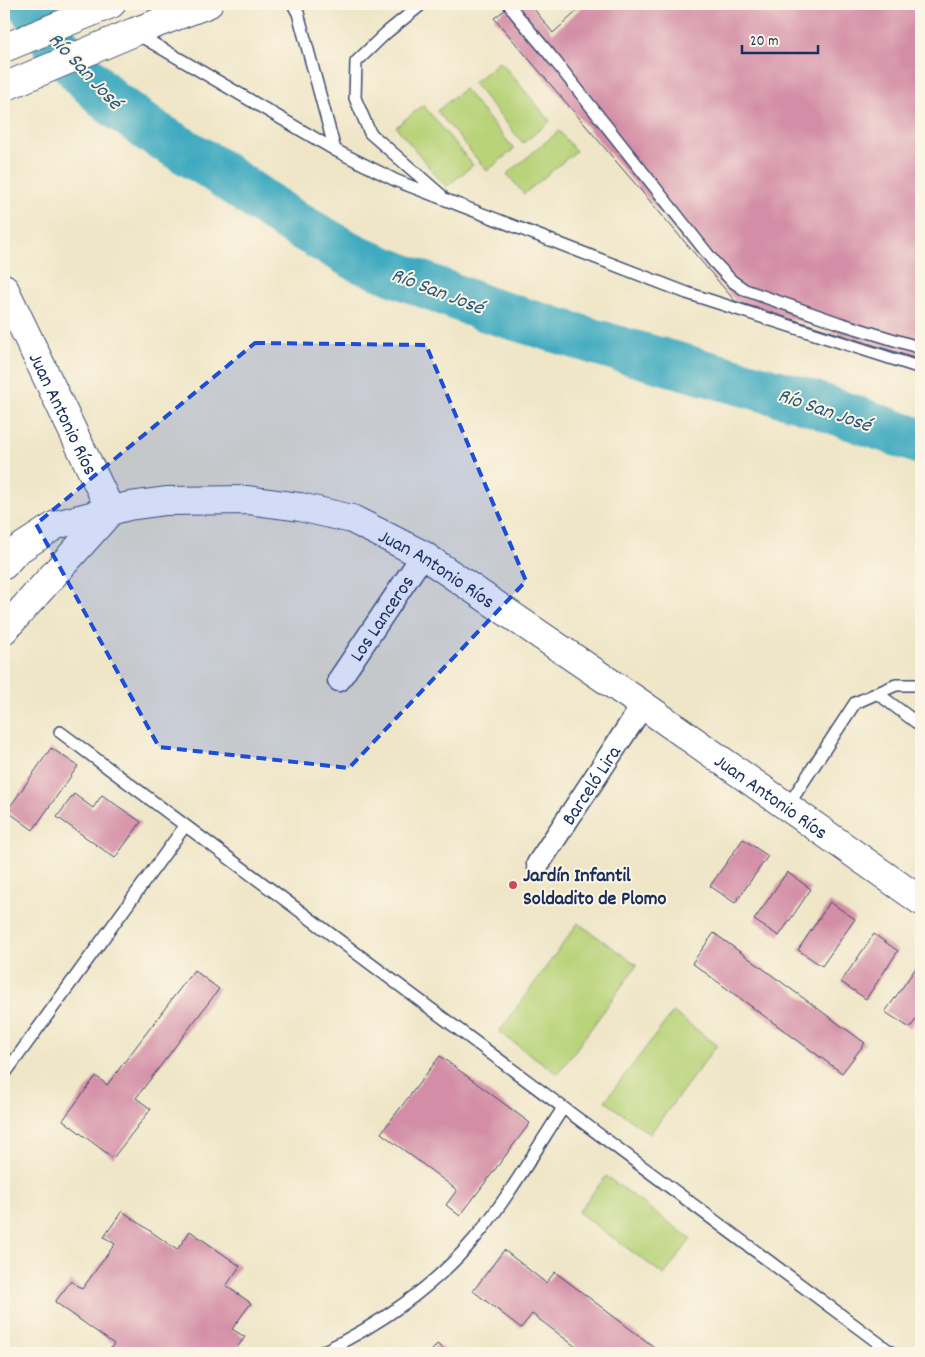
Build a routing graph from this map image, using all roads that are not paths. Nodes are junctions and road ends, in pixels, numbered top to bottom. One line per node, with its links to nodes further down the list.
1 (111, 4): 7 (main road)
2 (208, 4): 6 (main road)
3 (293, 4): 9 (lane)
4 (422, 4): 10 (lane)
5 (509, 4): 12 (lane)
6 (134, 32): 8 (main road); 9 (lane)
7 (4, 48)
8 (4, 87)
9 (334, 150): 10 (lane)
10 (450, 202): 13 (lane)
11 (4, 288): 14 (main road, Juan Antonio Ríos)
12 (921, 348)
13 (921, 368)
14 (111, 511): 15 (main road, Juan Antonio Ríos); 16 (main road); 17 (main road)
15 (423, 555): 18 (street, Los Lanceros); 21 (main road, Juan Antonio Ríos)
16 (4, 565)
17 (4, 630)
18 (339, 680)
19 (921, 685): 20 (lane)
20 (877, 693): 22 (lane); 24 (lane)
21 (643, 705): 24 (main road, Juan Antonio Ríos); 26 (street, Barceló Lira)
22 (921, 726)
23 (60, 732): 25 (lane)
24 (787, 807): 27 (main road, Juan Antonio Ríos)
25 (185, 826): 28 (lane); 29 (lane)
26 (538, 864)
27 (921, 901)
28 (4, 1075)
29 (563, 1108): 30 (lane); 31 (lane)
30 (320, 1353)
31 (892, 1353)

